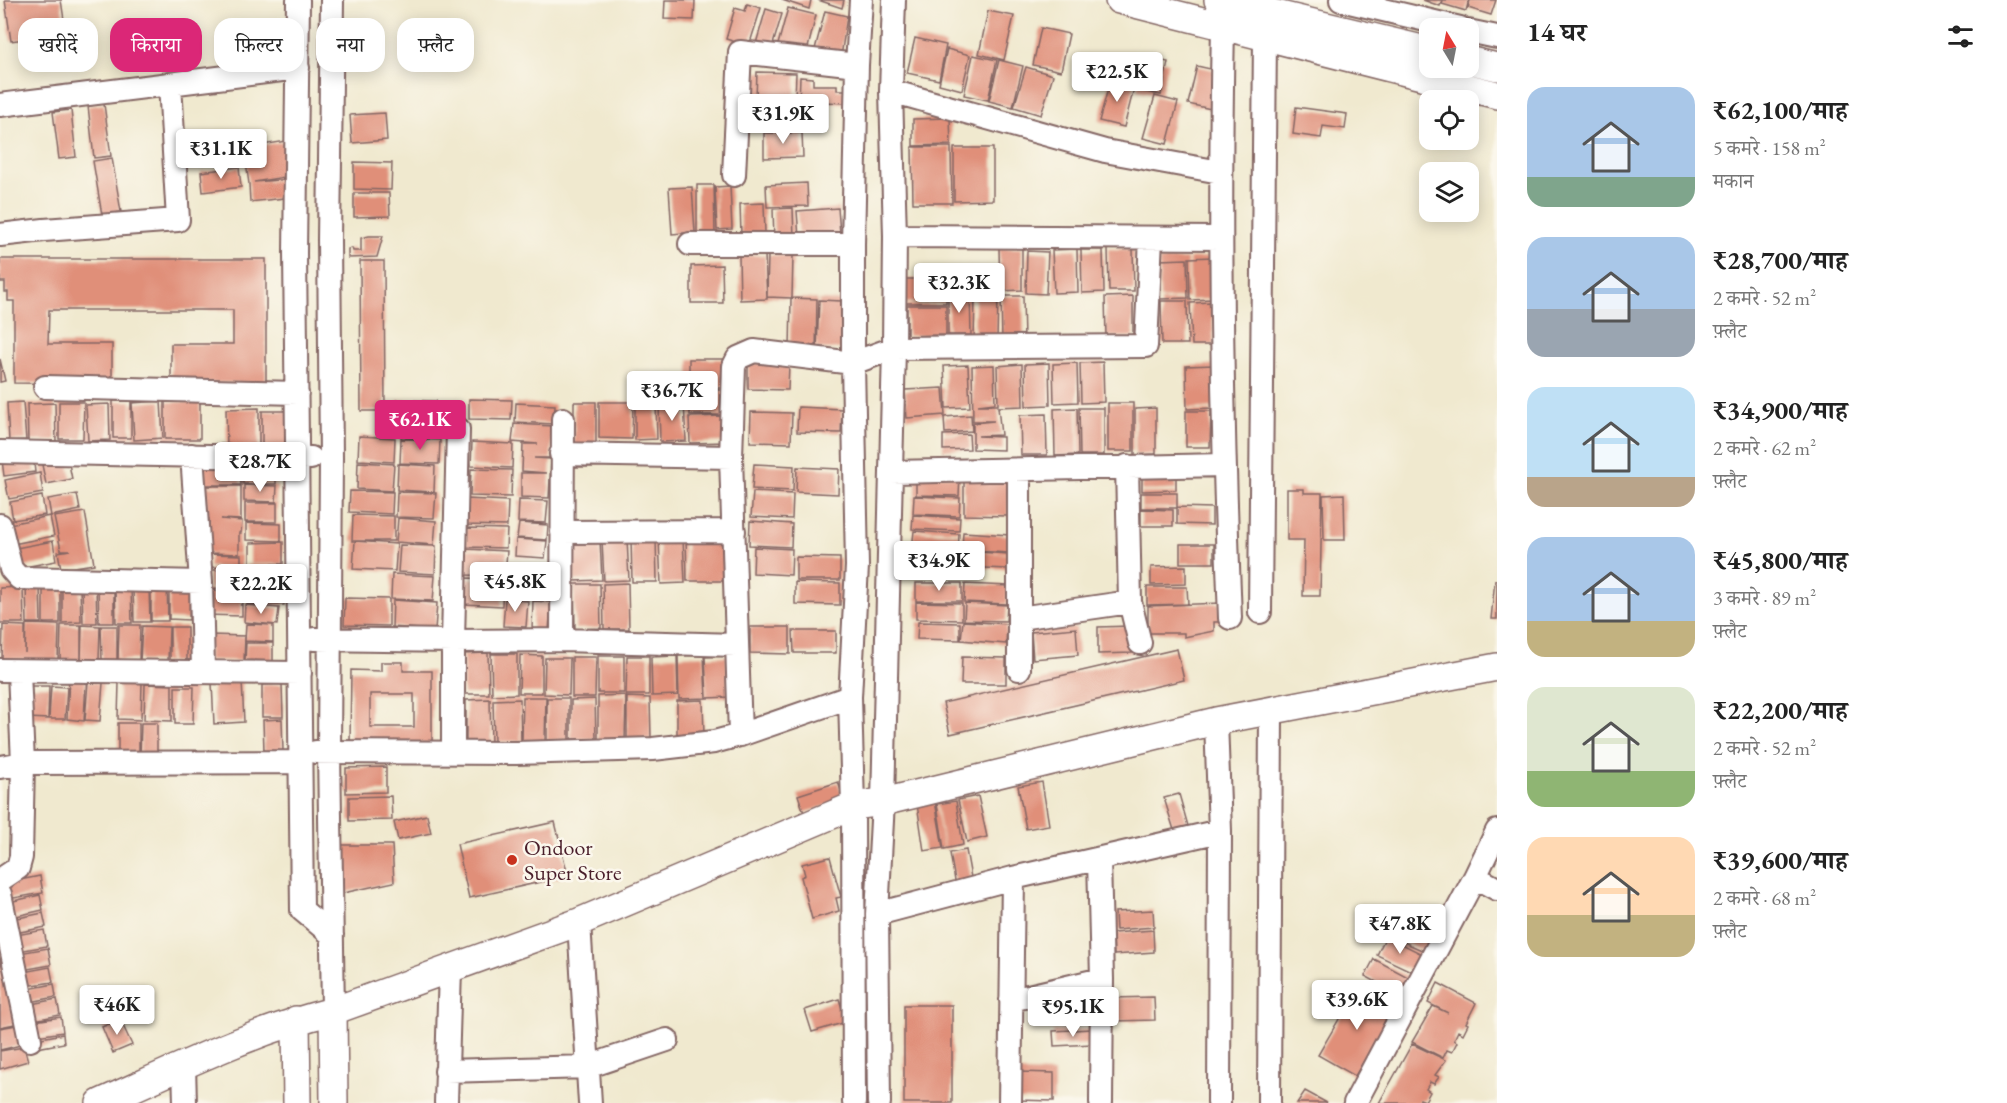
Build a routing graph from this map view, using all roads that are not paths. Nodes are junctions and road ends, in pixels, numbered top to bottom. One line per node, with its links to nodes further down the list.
1 (298, 0): 9 (street)
2 (332, 0): 43 (street)
3 (861, 0): 16 (street)
4 (894, 0): 21 (street)
5 (1119, 0): 8 (street)
6 (1341, 0): 10 (street)
7 (1296, 9): 8 (street); 14 (street)
8 (1221, 12): 12 (street); 24 (street)
9 (298, 18)
10 (1419, 18)
11 (1479, 33): 13 (street)
12 (1264, 36): 22 (street); 53 (street)
13 (1497, 37)
14 (1419, 48)
15 (1479, 63): 17 (street)
16 (857, 65): 25 (street); 31 (street)
17 (1497, 67)
18 (266, 72): 20 (street)
19 (298, 72): 35 (street)
20 (170, 84): 23 (street); 26 (street)
21 (891, 91): 24 (street); 27 (street)
22 (1497, 95)
23 (0, 105)
24 (1220, 172): 29 (street)
25 (734, 175)
26 (0, 235)
27 (895, 236): 28 (street); 32 (street)
28 (1151, 238): 29 (street); 32 (street)
29 (1221, 238): 44 (street)
30 (690, 244): 31 (street)
31 (854, 244): 33 (street)
32 (894, 348): 33 (street); 47 (street)
33 (853, 363): 41 (street); 67 (street)
34 (45, 387): 35 (street)
35 (297, 393): 42 (street)
36 (562, 419): 39 (street)
37 (458, 429): 59 (street)
38 (0, 452): 40 (street)
39 (561, 454): 41 (street); 50 (street)
40 (192, 455): 42 (street); 51 (street)
41 (731, 457): 49 (street)
42 (297, 458): 43 (street); 56 (street)
43 (331, 458): 57 (street)
44 (1224, 465): 45 (street); 55 (street)
45 (1128, 466): 46 (street); 52 (street)
46 (1019, 470): 47 (street); 54 (street)
47 (892, 472): 76 (street)
48 (0, 525): 51 (street)
49 (734, 531): 50 (street); 61 (street)
50 (562, 532): 58 (street)
51 (201, 582): 65 (street)
52 (1130, 602): 54 (street); 60 (street)
53 (1260, 612)
54 (1019, 618): 63 (street)
55 (1230, 618)
56 (299, 639): 57 (street); 66 (street)
57 (330, 640): 59 (street); 72 (street)
58 (562, 640): 59 (street); 61 (street)
59 (453, 642): 71 (street)
60 (1140, 643)
61 (736, 645): 70 (street)
62 (1497, 667): 68 (street)
63 (1019, 669)
64 (10, 671): 65 (street); 74 (street)
65 (203, 671): 66 (street)
66 (300, 673): 73 (street)
67 (850, 697): 70 (street); 77 (street)
68 (1271, 710): 69 (street); 110 (street)
69 (1216, 721): 76 (street); 78 (street)
70 (740, 735): 71 (street)
71 (453, 751): 72 (street)
72 (329, 752): 73 (street); 88 (street)
73 (300, 756): 74 (street); 88 (street)
74 (23, 763): 75 (street); 83 (street)
75 (0, 766)
76 (883, 802): 77 (street); 86 (street)
77 (853, 806): 87 (street); 105 (street)
78 (1220, 831): 80 (street); 109 (street)
79 (1497, 831): 81 (street)
80 (1099, 859): 82 (street); 90 (street)
81 (1475, 877): 84 (street); 111 (street)
82 (1013, 878): 86 (street); 91 (street)
83 (0, 880)
84 (1497, 889)
85 (0, 894): 94 (street)
86 (878, 914): 106 (street)
87 (579, 922): 89 (street); 97 (street)
88 (332, 935): 92 (street)
89 (450, 969): 92 (street); 98 (street)
90 (1102, 979): 91 (street); 108 (street)
91 (1011, 1000): 107 (street)
92 (333, 1011): 93 (street); 102 (street)
93 (296, 1020): 96 (street); 101 (street)
94 (30, 1040)
95 (667, 1040): 97 (street)
96 (184, 1065): 99 (street); 100 (street)
97 (587, 1067): 98 (street); 104 (street)
98 (446, 1071): 103 (street)
99 (100, 1103)
100 (185, 1103)
101 (297, 1103)
102 (334, 1103)
103 (446, 1103)
104 (590, 1103)
105 (854, 1103)
106 (879, 1103)
107 (1010, 1103)
108 (1101, 1103)
109 (1219, 1103)
110 (1269, 1103)
111 (1355, 1103)

